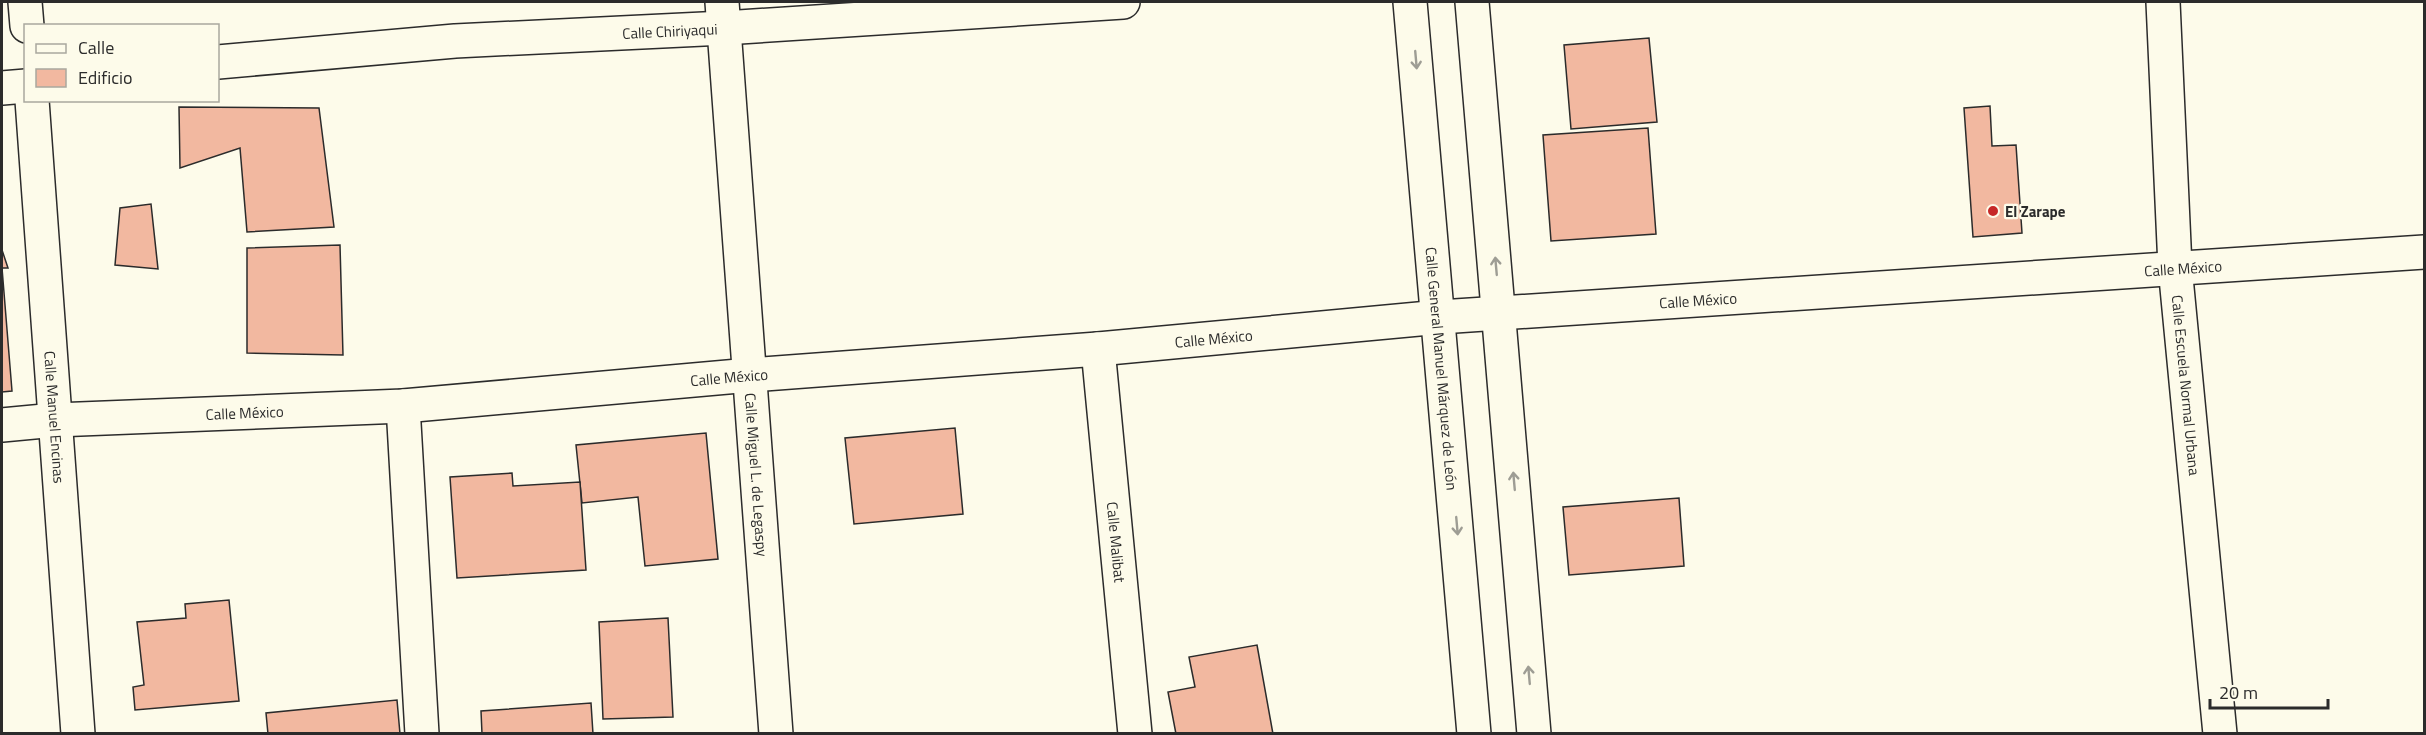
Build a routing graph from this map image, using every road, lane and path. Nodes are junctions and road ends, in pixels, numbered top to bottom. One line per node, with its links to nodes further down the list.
1 (25, 2): 7 (street)
2 (1123, 2): 6 (street, Calle Chiriyaqui)
3 (1410, 2): 15 (street, Calle General Manuel Márquez de León, one-way to 15)
4 (1472, 2): 14 (street, one-way to 4)
5 (2163, 2): 13 (street, Calle Escuela Normal Urbana)
6 (723, 15): 8 (street, Calle Chiriyaqui); 17 (street, Calle Miguel L. de Legaspy)
7 (27, 24)
8 (219, 62)
9 (24, 86): 10 (street)
10 (2, 88)
11 (32, 102): 19 (street, Calle Manuel Encinas)
12 (2424, 252): 13 (street, Calle México)
13 (2175, 267): 14 (street, Calle México); 27 (street, Calle Escuela Normal Urbana)
14 (1500, 312): 15 (street, Calle México); 26 (street, one-way to 14)
15 (1440, 317): 16 (street, Calle México); 25 (street, Calle General Manuel Márquez de León, one-way to 25)
16 (1098, 349): 17 (street, Calle México); 24 (street, Calle Malibat)
17 (750, 375): 18 (street, Calle México); 23 (street, Calle Miguel L. de Legaspy)
18 (403, 406): 19 (street, Calle México); 22 (street)
19 (55, 420): 20 (street, Calle México); 21 (street, Calle Manuel Encinas)
20 (2, 425)
21 (78, 734)
22 (422, 734)
23 (776, 734)
24 (1136, 734)
25 (1474, 734)
26 (1534, 734)
27 (2220, 734)

